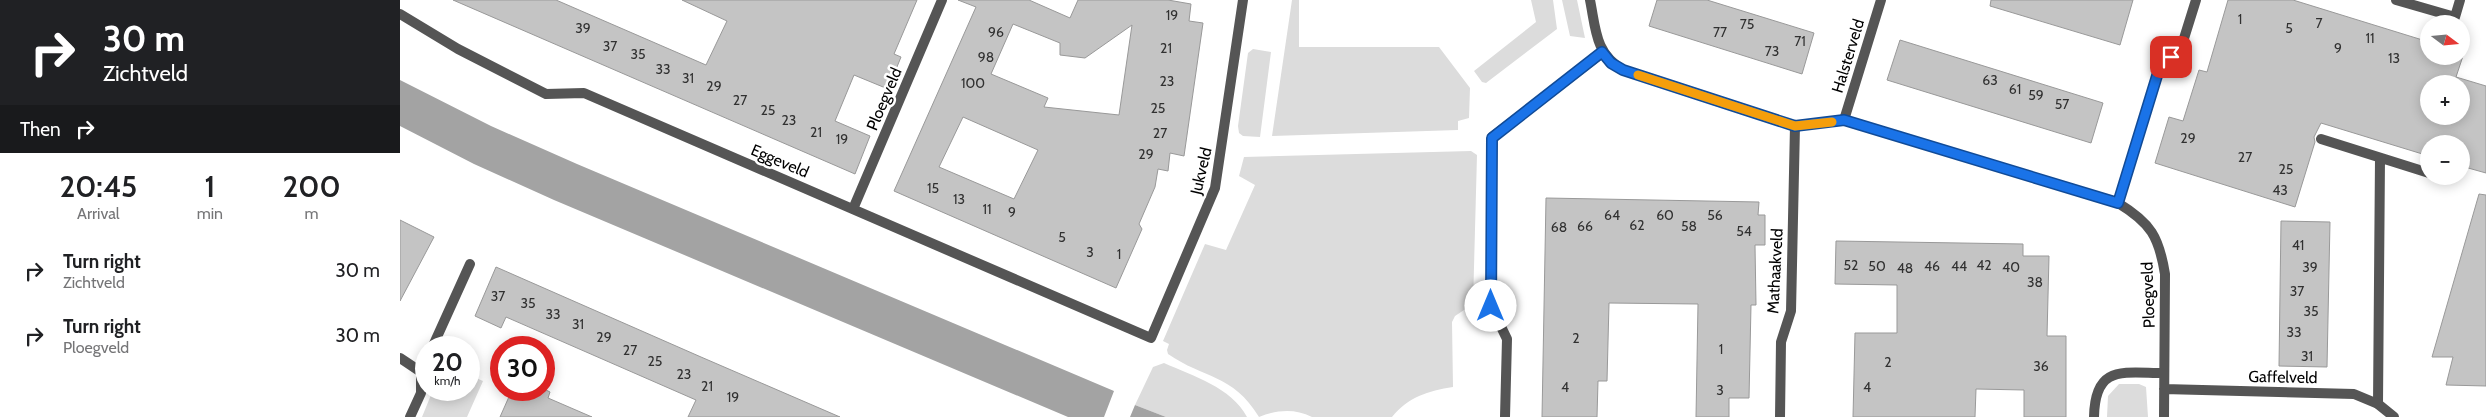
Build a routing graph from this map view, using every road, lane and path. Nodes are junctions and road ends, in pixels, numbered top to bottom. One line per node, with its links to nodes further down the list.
1 (942, 0): 16 (street, Ploegveld)
2 (1244, 0): 19 (street, Jukveld)
3 (1590, 0): 9 (street)
4 (1881, 0): 10 (street, Halsterveld)
5 (2196, 0): 15 (street)
6 (2396, 0): 7 (street)
7 (2460, 0)
8 (400, 14): 16 (street, Eggeveld)
9 (1602, 52): 11 (street, Ploegveld); 27 (street)
10 (1844, 120): 11 (street, Ploegveld); 15 (street, Ploegveld)
11 (1795, 126): 28 (street, Mathaakveld)
12 (2321, 139): 13 (street)
13 (2380, 158): 14 (street); 25 (street)
14 (2420, 170)
15 (2118, 203): 22 (street, Ploegveld)
16 (854, 209): 19 (street, Eggeveld)
17 (470, 264): 18 (street)
18 (437, 336)
19 (1151, 338)
20 (400, 358): 21 (street)
21 (415, 367)
22 (2164, 373): 23 (street, Ploegveld); 29 (street)
23 (2164, 389): 25 (street, Gaffelveld); 30 (street, Ploegveld)
24 (417, 401): 26 (street)
25 (2378, 404): 31 (street, Gaffelveld)
26 (410, 417)
27 (1505, 417)
28 (1780, 417)
29 (2094, 417)
30 (2164, 417)
31 (2394, 417)

